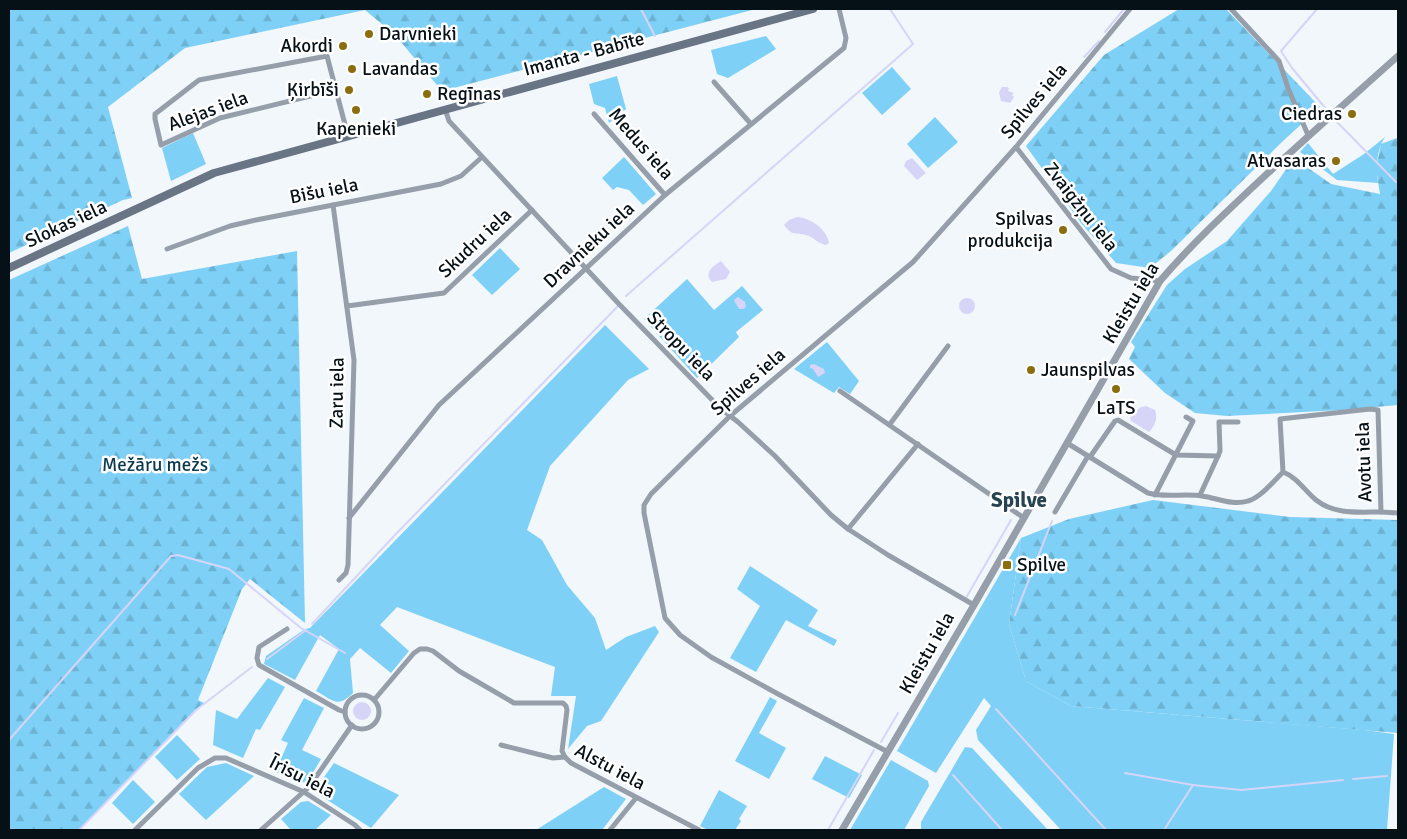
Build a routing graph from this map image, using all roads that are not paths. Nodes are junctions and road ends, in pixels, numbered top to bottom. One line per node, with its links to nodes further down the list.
1 (813, 9): 8 (main road, Imanta - Babīte)
2 (839, 9): 10 (street, Dravnieku iela)
3 (1130, 9): 13 (street, Spilves iela)
4 (1231, 9): 11 (street)
5 (1398, 56): 11 (street, Kleistu iela)
6 (714, 82): 10 (street)
7 (335, 90): 7 (street, Alejas iela); 12 (street)
8 (445, 109): 12 (main road, Imanta - Babīte); 14 (street, Stropu iela)
9 (594, 114): 15 (street, Medus iela)
10 (751, 124): 15 (street, Dravnieku iela)
11 (1308, 135): 22 (street, Kleistu iela)
12 (348, 136): 17 (main road, Imanta - Babīte)
13 (1016, 147): 22 (street, Zvaigžņu iela); 26 (street, Spilves iela)
14 (482, 157): 16 (street, Bišu iela); 18 (street, Stropu iela)
15 (666, 194): 20 (street, Dravnieku iela)
16 (333, 205): 19 (street, Bišu iela); 23 (street, Zaru iela)
17 (137, 209): 21 (main road, Slokas iela)
18 (532, 210): 20 (street, Stropu iela); 23 (street, Skudru iela)
19 (167, 249)
20 (586, 267): 26 (street, Stropu iela); 41 (street, Dravnieku iela)
21 (9, 268)
22 (1160, 280): 30 (street, Kleistu iela)
23 (347, 306): 41 (street, Zaru iela)
24 (948, 346): 29 (street)
25 (840, 391): 29 (street)
26 (730, 416): 43 (street, Stropu iela); 51 (street, Spilves iela)
27 (1186, 417): 32 (street)
28 (1238, 422): 33 (street)
29 (890, 424): 31 (street)
30 (1067, 443): 34 (street); 42 (street, Kleistu iela)
31 (918, 444): 42 (street); 43 (street)
32 (1176, 455): 33 (street); 34 (street); 36 (street)
33 (1218, 456): 37 (street)
34 (1089, 457): 36 (street); 38 (street)
35 (1283, 472): 37 (street); 39 (street, Avotu iela); 39 (street, Avotu iela)
36 (1155, 495): 37 (street)
37 (1200, 495)
38 (1055, 512)
39 (1381, 512): 40 (street, Avotu iela)
40 (1398, 513)
41 (349, 518): 44 (street, Zaru iela)
42 (1024, 518): 45 (street, Kleistu iela)
43 (848, 529): 45 (street, Stropu iela)
44 (339, 580)
45 (974, 605): 51 (street, Kleistu iela)
46 (287, 629): 48 (street)
47 (374, 700): 48 (street); 49 (street); 52 (street)
48 (345, 712): 49 (street)
49 (352, 725): 53 (street)
50 (501, 745): 52 (street, Alstu iela)
51 (888, 752): 60 (street, Kleistu iela)
52 (565, 757): 54 (street, Alstu iela)
53 (304, 792): 55 (street, Īrisu iela); 56 (street); 57 (street, Īrisu iela)
54 (636, 798): 58 (street); 59 (street, Alstu iela)
55 (135, 830)
56 (261, 830)
57 (360, 830)
58 (610, 830)
59 (699, 830)
60 (842, 830)

